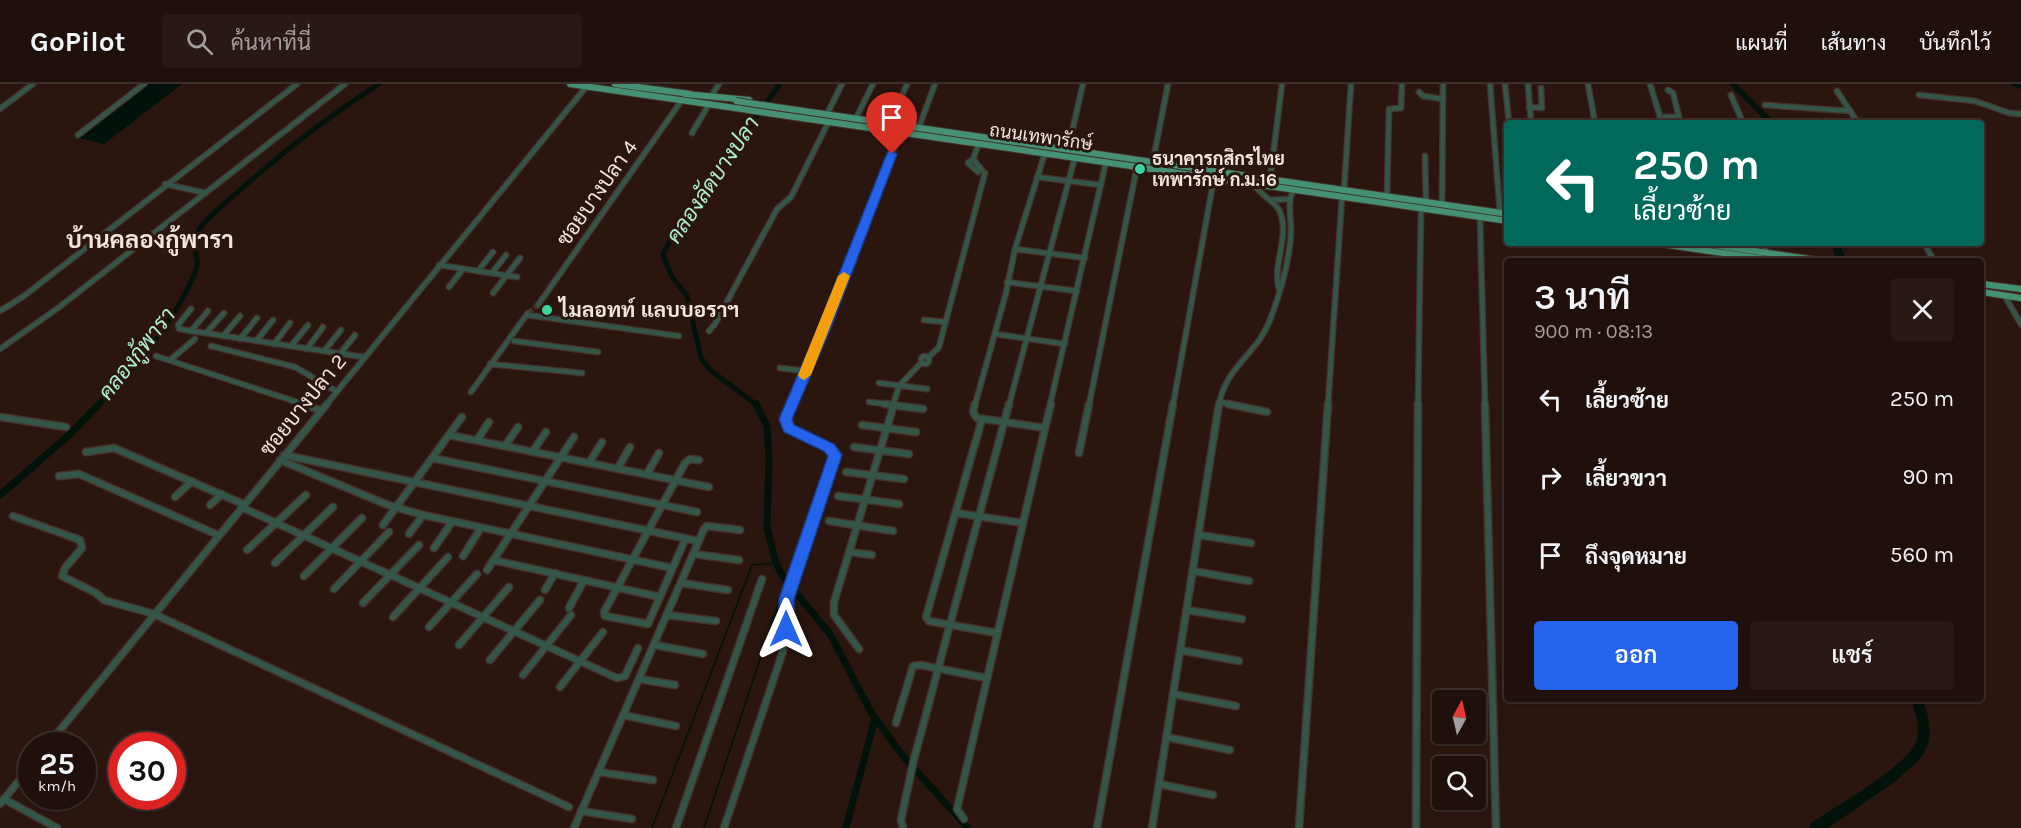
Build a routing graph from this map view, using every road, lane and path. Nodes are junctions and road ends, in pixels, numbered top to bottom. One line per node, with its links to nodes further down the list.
1 (33, 84): 37 (street)
2 (144, 84): 55 (street)
3 (297, 84): 68 (street)
4 (345, 84): 72 (street)
5 (570, 84): 23 (main road, ถนนเทพารักษ์)
6 (615, 84): 31 (main road, ถนนเทพารักษ์)
7 (719, 84): 29 (street)
8 (842, 84): 40 (street)
9 (873, 84): 42 (street)
10 (907, 84): 51 (street)
11 (935, 84): 52 (street)
12 (1083, 84): 57 (street)
13 (1168, 84): 61 (street)
14 (1282, 84): 66 (street)
15 (1351, 84): 73 (street)
16 (1402, 84): 75 (street)
17 (1443, 84): 32 (street)
18 (1490, 84): 83 (street)
19 (1505, 84): 43 (street)
20 (1528, 84): 35 (street)
21 (1588, 84): 45 (street)
22 (1650, 84): 46 (street)
23 (586, 87): 31 (main road, ถนนเทพารักษ์); 101 (street, ซอยบางปลา 2)
24 (1540, 87): 35 (street)
25 (1668, 90): 47 (street)
26 (1837, 91): 38 (street)
27 (1419, 92): 32 (street)
28 (1919, 94): 41 (street)
29 (712, 95): 31 (main road); 34 (main road)
30 (1731, 95): 48 (street)
31 (684, 98): 34 (main road); 36 (main road, ถนนเทพารักษ์, bridge); 39 (main road, ถนนเทพารักษ์, bridge); 118 (street, ซอยบางปลา 4)
32 (1443, 99): 79 (street)
33 (1765, 105): 38 (street)
34 (708, 106): 54 (street)
35 (1529, 107): 44 (street)
36 (784, 108): 39 (main road); 40 (main road, ถนนเทพารักษ์)
37 (0, 109)
38 (1850, 111): 49 (street)
39 (776, 114): 50 (main road, ถนนเทพารักษ์)
40 (827, 114): 42 (main road, ถนนเทพารักษ์)
41 (2021, 114)
42 (856, 118): 51 (main road, ถนนเทพารักษ์)
43 (1509, 120)
44 (1531, 120)
45 (1594, 120)
46 (1663, 120)
47 (1664, 120)
48 (1742, 120)
49 (1855, 120)
50 (829, 121): 53 (main road, ถนนเทพารักษ์); 134 (street)
51 (891, 123): 52 (main road, ถนนเทพารักษ์)
52 (919, 127): 57 (main road, ถนนเทพารักษ์)
53 (901, 131): 56 (main road, ถนนเทพารักษ์); 161 (street)
54 (692, 133)
55 (78, 135)
56 (979, 143): 58 (main road, ถนนเทพารักษ์); 127 (street)
57 (1068, 149): 61 (main road, ถนนเทพารักษ์)
58 (1045, 153): 60 (main road, ถนนเทพารักษ์); 64 (street)
59 (1425, 156): 78 (street)
60 (1075, 157): 62 (main road, ถนนเทพารักษ์); 67 (street)
61 (1153, 161): 66 (main road, ถนนเทพารักษ์)
62 (1107, 162): 63 (main road, ถนนเทพารักษ์); 70 (street)
63 (1137, 167): 65 (main road, ถนนเทพารักษ์); 197 (street)
64 (1037, 177): 67 (street); 92 (street)
65 (1214, 178): 69 (main road, ถนนเทพารักษ์); 342 (street)
66 (1269, 180): 73 (main road, ถนนเทพารักษ์)
67 (1069, 181): 70 (street); 94 (street)
68 (165, 184): 72 (street); 120 (street)
69 (1254, 184): 71 (main road, ถนนเทพารักษ์); 77 (street)
70 (1101, 185): 98 (street)
71 (1293, 190): 73 (main road, ถนนเทพารักษ์); 76 (street)
72 (206, 193): 87 (street)
73 (1343, 194): 74 (main road, ถนนเทพารักษ์); 344 (street)
74 (1366, 197): 75 (main road, ถนนเทพารักษ์); 82 (main road, ถนนเทพารักษ์)
75 (1387, 197): 78 (main road, ถนนเทพารักษ์)
76 (1289, 199): 77 (street); 80 (street)
77 (1271, 200): 81 (street)
78 (1426, 202): 79 (main road, ถนนเทพารักษ์)
79 (1442, 205): 83 (main road, ถนนเทพารักษ์)
80 (1289, 207): 81 (street); 111 (street)
81 (1279, 208): 111 (street)
82 (1421, 208): 85 (main road, ถนนเทพารักษ์); 345 (street)
83 (1500, 213): 84 (main road, ถนนเทพารักษ์)
84 (1504, 214)
85 (1480, 217): 86 (main road, ถนนเทพารักษ์); 346 (street)
86 (1504, 220)
87 (148, 239): 91 (street); 149 (street)
88 (1675, 246): 99 (main road)
89 (1720, 246): 95 (main road)
90 (1764, 246): 95 (street)
91 (164, 248)
92 (1015, 249): 94 (street); 107 (street)
93 (493, 252): 103 (street)
94 (1050, 253): 98 (street); 109 (street)
95 (1767, 253): 100 (main road)
96 (506, 255): 104 (street)
97 (520, 258): 105 (street)
98 (1085, 258): 113 (street)
99 (1758, 258)
100 (1801, 258)
101 (439, 265): 102 (street); 155 (street, ซอยบางปลา 2)
102 (463, 269): 103 (street); 110 (street)
103 (478, 271): 104 (street)
104 (492, 273): 105 (street)
105 (506, 275): 106 (street); 115 (street)
106 (517, 277)
107 (1007, 282): 109 (street); 136 (street)
108 (1984, 284): 112 (main road)
109 (1042, 286): 113 (street); 140 (street)
110 (449, 287)
111 (1279, 289): 169 (street)
112 (2021, 290)
113 (1077, 291): 146 (street)
114 (1984, 292): 116 (main road)
115 (494, 293)
116 (2004, 295): 117 (main road); 129 (street)
117 (2021, 298)
118 (538, 305)
119 (191, 309): 133 (street)
120 (0, 311)
121 (208, 311): 133 (street)
122 (225, 313): 135 (street)
123 (240, 316): 138 (street)
124 (257, 318): 142 (street)
125 (273, 320): 144 (street)
126 (924, 320): 127 (street)
127 (946, 322): 156 (street)
128 (290, 323): 145 (street)
129 (2021, 324)
130 (308, 325): 148 (street)
131 (323, 327): 150 (street)
132 (341, 330): 151 (street)
133 (191, 331): 135 (street)
134 (709, 331)
135 (207, 333): 138 (street)
136 (995, 334): 140 (street); 176 (street)
137 (355, 335): 153 (street)
138 (223, 336): 142 (street)
139 (679, 336): 143 (street)
140 (1028, 338): 146 (street); 178 (street)
141 (195, 339): 157 (street)
142 (240, 339): 144 (street)
143 (510, 340): 152 (street); 159 (street)
144 (256, 341): 145 (street)
145 (273, 344): 148 (street)
146 (1065, 344): 183 (street)
147 (212, 346): 166 (street)
148 (291, 346): 150 (street)
149 (0, 349)
150 (306, 349): 151 (street)
151 (324, 351): 153 (street)
152 (598, 352)
153 (340, 354): 155 (street)
154 (156, 356): 157 (street)
155 (363, 357): 166 (street, ซอยบางปลา 2)
156 (928, 358): 158 (street)
157 (170, 360): 172 (street)
158 (921, 363): 164 (street)
159 (490, 364): 162 (street); 167 (street)
160 (780, 368): 161 (street)
161 (806, 371): 340 (street)
162 (582, 373)
163 (879, 383): 164 (street)
164 (899, 386): 165 (street); 170 (street)
165 (927, 389)
166 (336, 391): 172 (street, ซอยบางปลา 2)
167 (471, 392)
168 (869, 402): 170 (street)
169 (1219, 402): 173 (street); 249 (street)
170 (893, 405): 171 (street); 182 (street)
171 (923, 409)
172 (320, 410): 199 (street, ซอยบางปลา 2)
173 (1267, 412)
174 (0, 417): 180 (street)
175 (462, 417): 186 (street)
176 (982, 419): 178 (street); 230 (street)
177 (489, 422): 188 (street)
178 (1004, 422): 183 (street); 233 (street)
179 (862, 425): 182 (street)
180 (66, 427)
181 (518, 427): 190 (street)
182 (887, 428): 185 (street); 194 (street)
183 (1045, 428): 238 (street)
184 (546, 432): 193 (street)
185 (916, 432)
186 (449, 435): 188 (street); 202 (street)
187 (574, 437): 200 (street)
188 (477, 440): 190 (street)
189 (602, 442): 204 (street)
190 (505, 446): 193 (street)
191 (630, 447): 206 (street)
192 (854, 447): 194 (street)
193 (533, 451): 200 (street)
194 (880, 451): 198 (street); 209 (street)
195 (86, 452): 213 (street)
196 (659, 453): 208 (street)
197 (1079, 453)
198 (909, 454)
199 (282, 457): 201 (street); 205 (street); 225 (street, ซอยบางปลา 2)
200 (561, 457): 204 (street); 214 (street)
201 (300, 458): 205 (street); 215 (street)
202 (432, 458): 214 (street); 215 (street)
203 (699, 460): 212 (street)
204 (589, 463): 206 (street)
205 (294, 466): 228 (street)
206 (618, 468): 208 (street)
207 (846, 472): 209 (street)
208 (647, 474): 212 (street)
209 (872, 475): 211 (street); 221 (street)
210 (59, 476): 248 (street)
211 (904, 479)
212 (676, 480): 216 (street); 224 (street)
213 (192, 481): 217 (street); 220 (street)
214 (546, 481): 224 (street); 227 (street)
215 (414, 483): 227 (street); 228 (street)
216 (710, 487)
217 (222, 494): 223 (street); 225 (street)
218 (306, 495): 237 (street)
219 (838, 496): 221 (street)
220 (175, 497)
221 (865, 500): 222 (street); 240 (street)
222 (899, 504)
223 (210, 505)
224 (662, 505): 229 (street); 245 (street)
225 (242, 506): 237 (street); 248 (street, ซอยบางปลา 2)
226 (333, 507): 250 (street)
227 (529, 507): 245 (street); 247 (street)
228 (395, 508): 232 (street); 239 (street)
229 (697, 512)
230 (956, 513): 233 (street); 298 (street)
231 (13, 516): 291 (street)
232 (423, 516): 236 (street); 246 (street)
233 (979, 517): 238 (street); 298 (street)
234 (362, 518): 256 (street)
235 (830, 521): 240 (street)
236 (452, 522): 241 (street); 255 (street)
237 (276, 523): 250 (street); 257 (street)
238 (1023, 523): 302 (street)
239 (383, 525)
240 (857, 525): 243 (street); 258 (street)
241 (481, 528): 247 (street); 261 (street)
242 (740, 530): 252 (street)
243 (892, 531)
244 (389, 532): 266 (street)
245 (648, 532): 251 (street); 264 (street)
246 (409, 534)
247 (511, 534): 263 (street); 264 (street)
248 (218, 535): 291 (street, ซอยบางปลา 2)
249 (1198, 535): 253 (street); 270 (street)
250 (304, 536): 256 (street); 267 (street)
251 (685, 540): 252 (street); 268 (street)
252 (698, 542): 259 (street)
253 (1251, 543)
254 (419, 545): 273 (street)
255 (434, 548)
256 (332, 549): 266 (street); 274 (street)
257 (247, 550)
258 (849, 552): 260 (street); 307 (street)
259 (693, 554): 265 (street); 278 (street)
260 (872, 555)
261 (463, 556)
262 (448, 557): 282 (street)
263 (493, 560): 269 (street); 271 (street)
264 (631, 560): 268 (street); 280 (street)
265 (739, 560)
266 (361, 562): 273 (street); 281 (street)
267 (275, 563)
268 (672, 568): 285 (street)
269 (487, 570)
270 (1193, 571): 277 (street); 290 (street)
271 (555, 573): 276 (street); 283 (street)
272 (477, 574): 287 (street)
273 (391, 575): 282 (street); 288 (street)
274 (304, 576)
275 (762, 579): 339 (street)
276 (584, 580): 280 (street); 289 (street)
277 (1249, 581)
278 (681, 583): 284 (street); 293 (street)
279 (509, 587): 295 (street)
280 (616, 588): 285 (street); 285 (street)
281 (334, 589)
282 (420, 589): 287 (street); 294 (street)
283 (545, 590)
284 (728, 590)
285 (660, 597)
286 (540, 600): 300 (street)
287 (451, 602): 295 (street); 299 (street)
288 (363, 603)
289 (568, 608)
290 (1187, 610): 296 (street); 308 (street)
291 (153, 614): 324 (street, ซอยบางปลา 2); 333 (street)
292 (571, 615): 304 (street)
293 (667, 615): 297 (street); 305 (street)
294 (393, 617)
295 (482, 617): 300 (street); 303 (street)
296 (1242, 619)
297 (716, 621)
298 (950, 625): 302 (street); 313 (street)
299 (429, 627)
300 (514, 631): 304 (street); 310 (street)
301 (603, 632): 311 (street)
302 (997, 633): 315 (street)
303 (459, 645)
304 (547, 645): 311 (street); 314 (street)
305 (655, 645): 309 (street); 316 (street)
306 (638, 648): 311 (street)
307 (859, 649)
308 (1180, 650): 312 (street); 319 (street)
309 (703, 654)
310 (490, 660)
311 (580, 661): 318 (street)
312 (1239, 661)
313 (938, 669): 315 (street); 322 (street); 341 (street)
314 (523, 675)
315 (986, 678): 336 (street)
316 (639, 679): 317 (street); 321 (street)
317 (675, 685)
318 (560, 687)
319 (1173, 694): 320 (street); 325 (street)
320 (1236, 706)
321 (623, 715): 323 (street); 327 (street)
322 (896, 723)
323 (676, 726)
324 (58, 732)
325 (1166, 737): 326 (street); 330 (street)
326 (1230, 750)
327 (598, 772): 328 (street); 334 (street)
328 (653, 780)
329 (18, 782): 332 (street)
330 (1159, 784): 331 (street); 343 (street)
331 (1213, 795)
332 (2, 801): 337 (street)
333 (569, 807)
334 (581, 811): 335 (street); 338 (street)
335 (632, 819)
336 (964, 819)
337 (57, 828)
338 (574, 828)
339 (676, 828)
340 (723, 828)
341 (903, 828)
342 (1097, 828)
343 (1152, 828)
344 (1299, 828)
345 (1416, 828)
346 (1496, 828)

